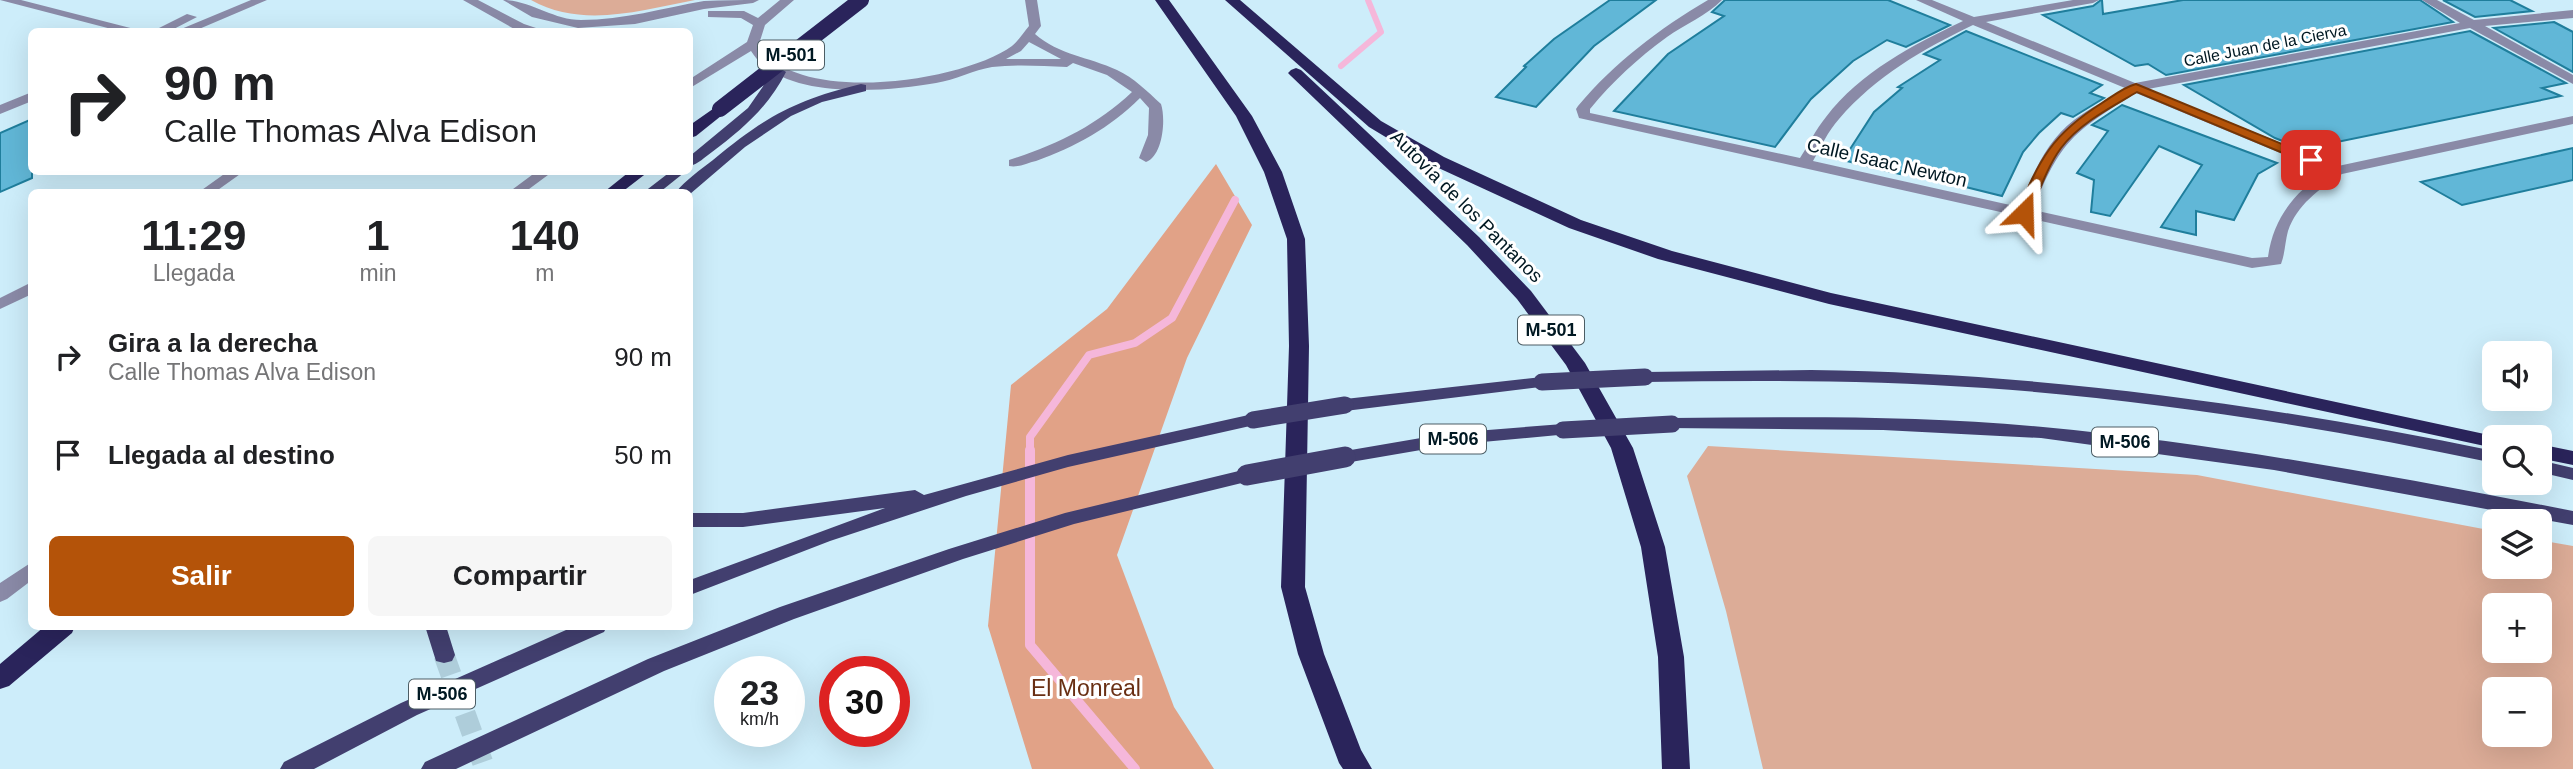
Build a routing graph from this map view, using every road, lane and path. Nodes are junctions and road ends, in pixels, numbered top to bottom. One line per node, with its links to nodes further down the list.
1 (6, 0): 21 (street)
2 (229, 0): 22 (street)
3 (261, 0): 23 (street)
4 (469, 0): 24 (street)
5 (509, 0): 6 (street)
6 (753, 0)
7 (788, 0): 19 (street)
8 (861, 0): 41 (highway, M-501, bridge)
9 (1162, 0): 78 (highway)
10 (1223, 0): 79 (highway, Autovía de los Pantanos / M-501)
11 (1231, 0): 59 (highway)
12 (1716, 0): 45 (street, Calle Isaac Newton)
13 (1922, 0): 18 (street)
14 (2093, 0): 18 (street)
15 (2428, 0): 20 (street)
16 (1037, 4): 26 (street)
17 (2573, 14): 20 (street, Calle Juan de la Cierva)
18 (1972, 21): 34 (street); 45 (street)
19 (759, 24): 25 (street); 27 (street)
20 (2472, 24): 31 (street); 34 (street, Calle Juan de la Cierva)
21 (123, 28)
22 (166, 28)
23 (190, 28)
24 (524, 28)
25 (644, 28)
26 (1030, 36): 28 (street); 29 (street)
27 (753, 44): 30 (street); 32 (street)
28 (987, 65): 29 (street); 35 (street)
29 (1104, 68): 36 (street)
30 (780, 72): 35 (street); 43 (main road)
31 (2573, 80)
32 (693, 82)
33 (28, 87): 37 (street)
34 (2136, 87): 46 (street); 56 (street, Calle Juan de la Cierva)
35 (861, 88): 55 (main road)
36 (1140, 91): 42 (street); 44 (street)
37 (0, 98)
38 (28, 98): 39 (street)
39 (0, 110)
40 (2573, 120): 46 (street)
41 (693, 131)
42 (1146, 158)
43 (693, 160)
44 (1014, 163)
45 (1804, 163): 56 (street, Calle Isaac Newton)
46 (2337, 171): 56 (street, Calle Isaac Newton)
47 (232, 175): 51 (street)
48 (541, 175): 52 (street)
49 (635, 175): 53 (highway)
50 (674, 175): 54 (main road)
51 (210, 189)
52 (520, 189)
53 (616, 189)
54 (655, 189)
55 (687, 189)
56 (2024, 213)
57 (28, 289): 58 (street)
58 (0, 304)
59 (2482, 438)
60 (2552, 454): 62 (highway)
61 (2482, 455): 65 (main road, M-506, bridge)
62 (2573, 458)
63 (2552, 469): 64 (main road)
64 (2573, 474)
65 (960, 490): 67 (main road); 69 (main road, M-506)
66 (2573, 518): 77 (main road, M-506, bridge)
67 (693, 520)
68 (28, 572): 70 (street)
69 (693, 587)
70 (0, 594)
71 (58, 630): 75 (highway)
72 (436, 630): 74 (main road)
73 (588, 630): 76 (main road, M-506)
74 (444, 655)
75 (0, 679)
76 (292, 769)
77 (433, 769)
78 (1358, 769)
79 (1676, 769)

